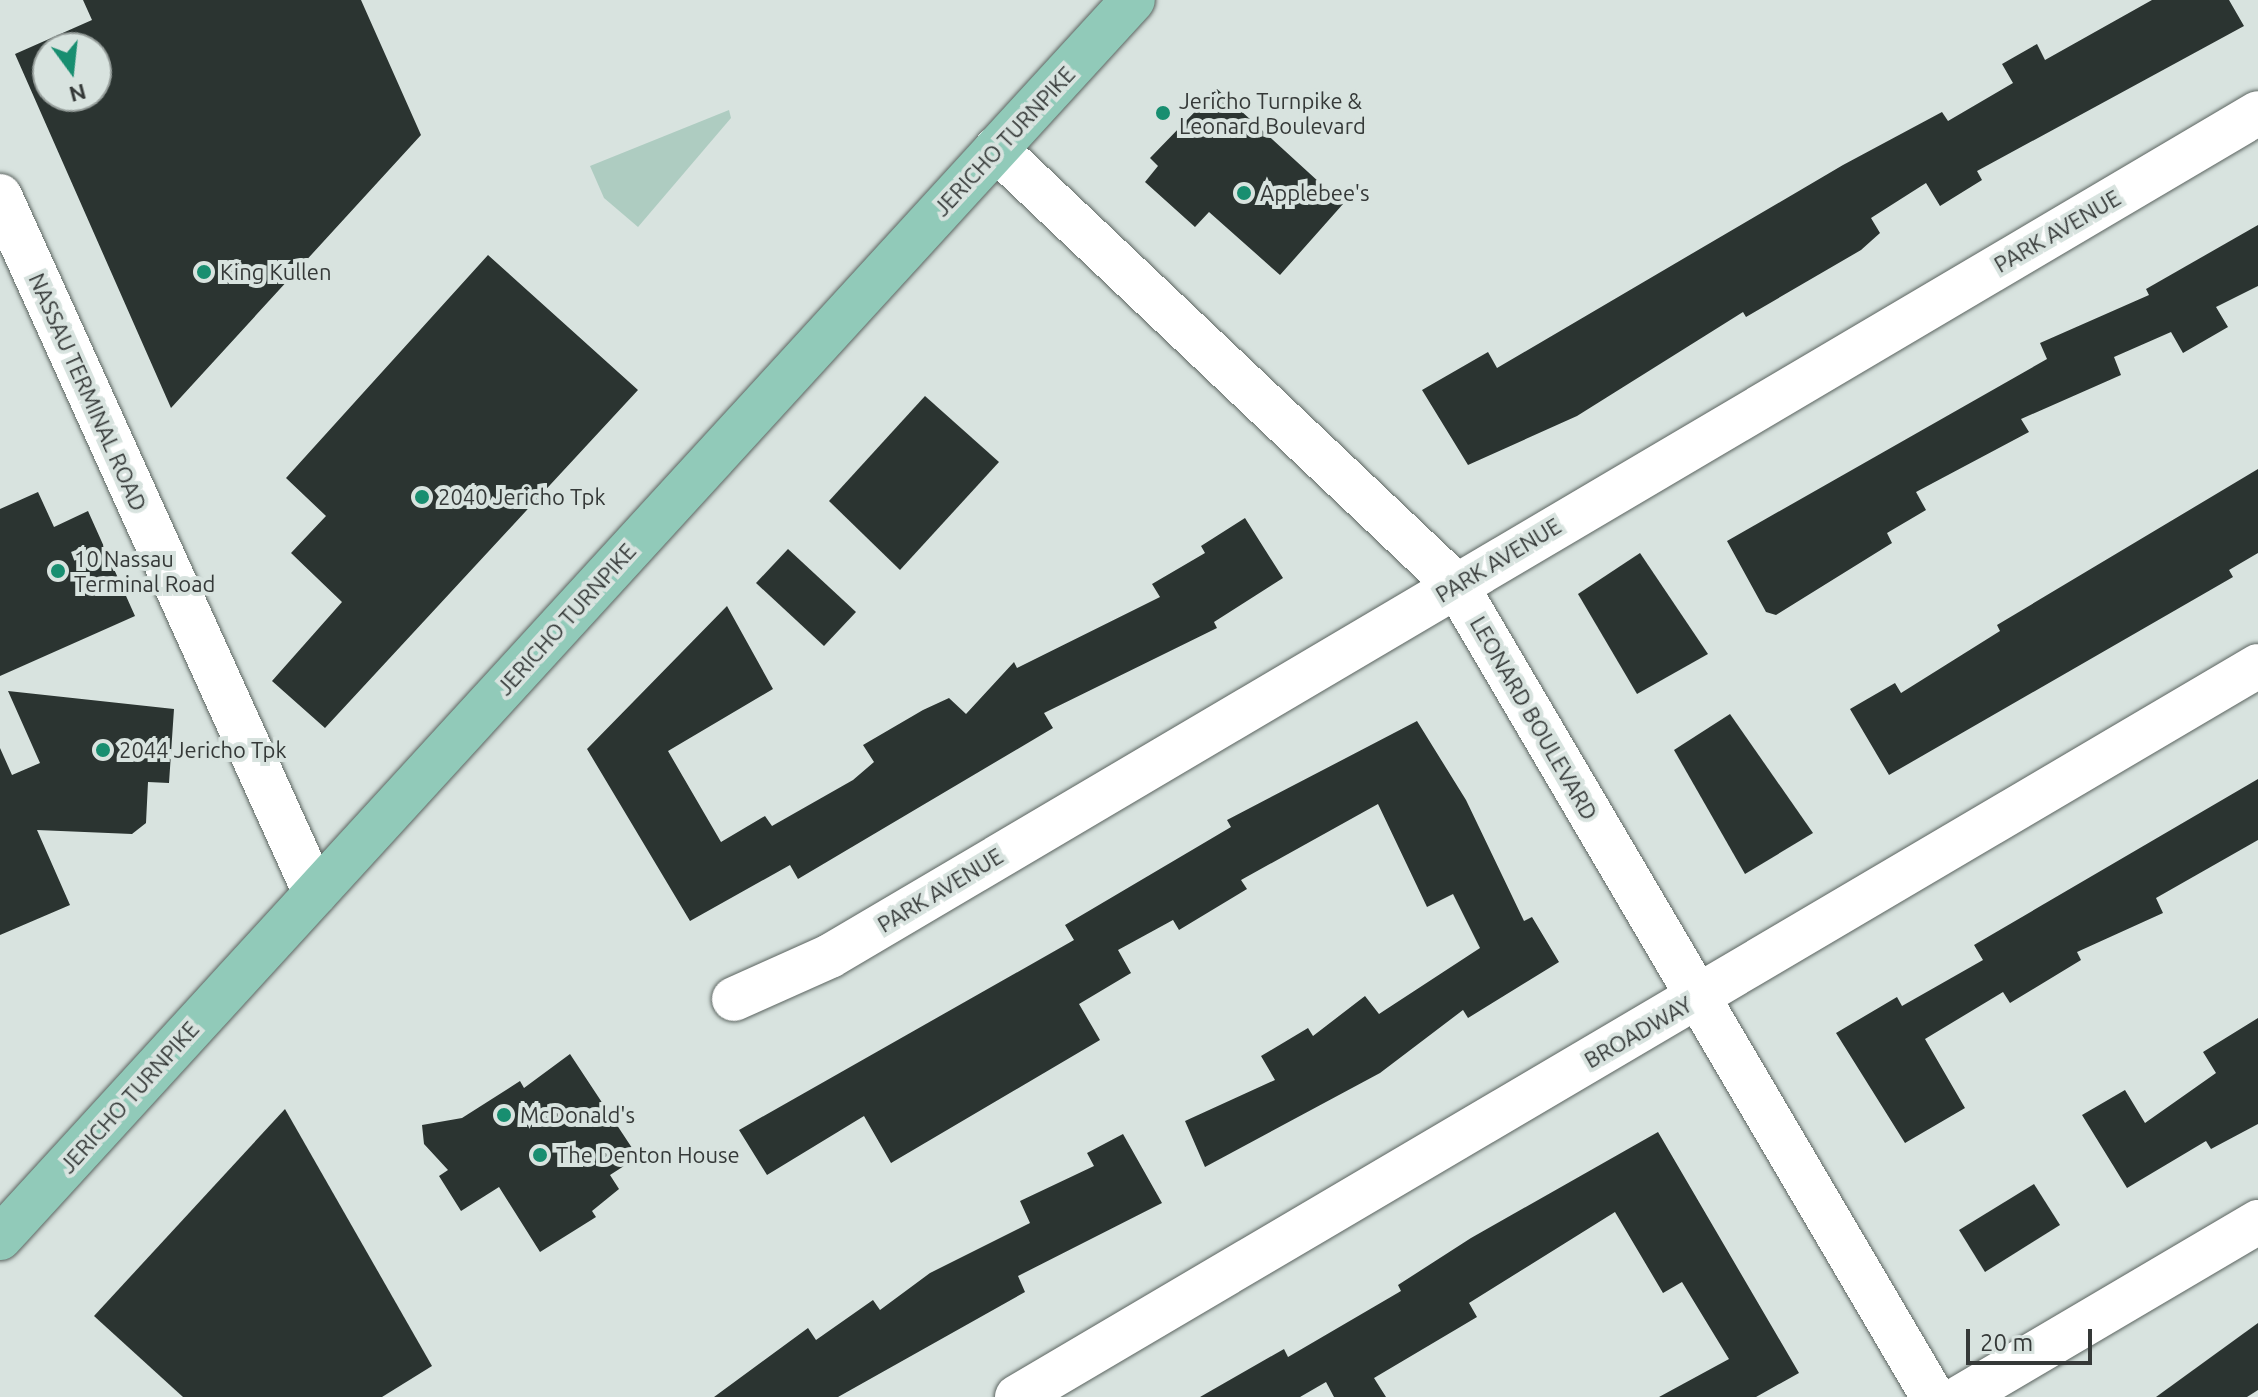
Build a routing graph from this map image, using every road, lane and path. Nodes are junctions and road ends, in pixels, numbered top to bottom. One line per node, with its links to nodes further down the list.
1 (1133, 0): 3 (main road, JERICHO TURNPIKE)
2 (2258, 113): 5 (street, PARK AVENUE)
3 (996, 149): 5 (street, LEONARD BOULEVARD); 7 (main road, JERICHO TURNPIKE)
4 (0, 196): 7 (street, NASSAU TERMINAL ROAD)
5 (1456, 585): 8 (street, LEONARD BOULEVARD); 9 (street, PARK AVENUE)
6 (2258, 666): 8 (street, BROADWAY)
7 (315, 893): 11 (main road, JERICHO TURNPIKE)
8 (1696, 998): 12 (street, BROADWAY); 13 (street, LEONARD BOULEVARD)
9 (734, 999)
10 (2258, 1222): 14 (street)
11 (0, 1238)
12 (1017, 1397)
13 (1933, 1397)
14 (1961, 1397)

